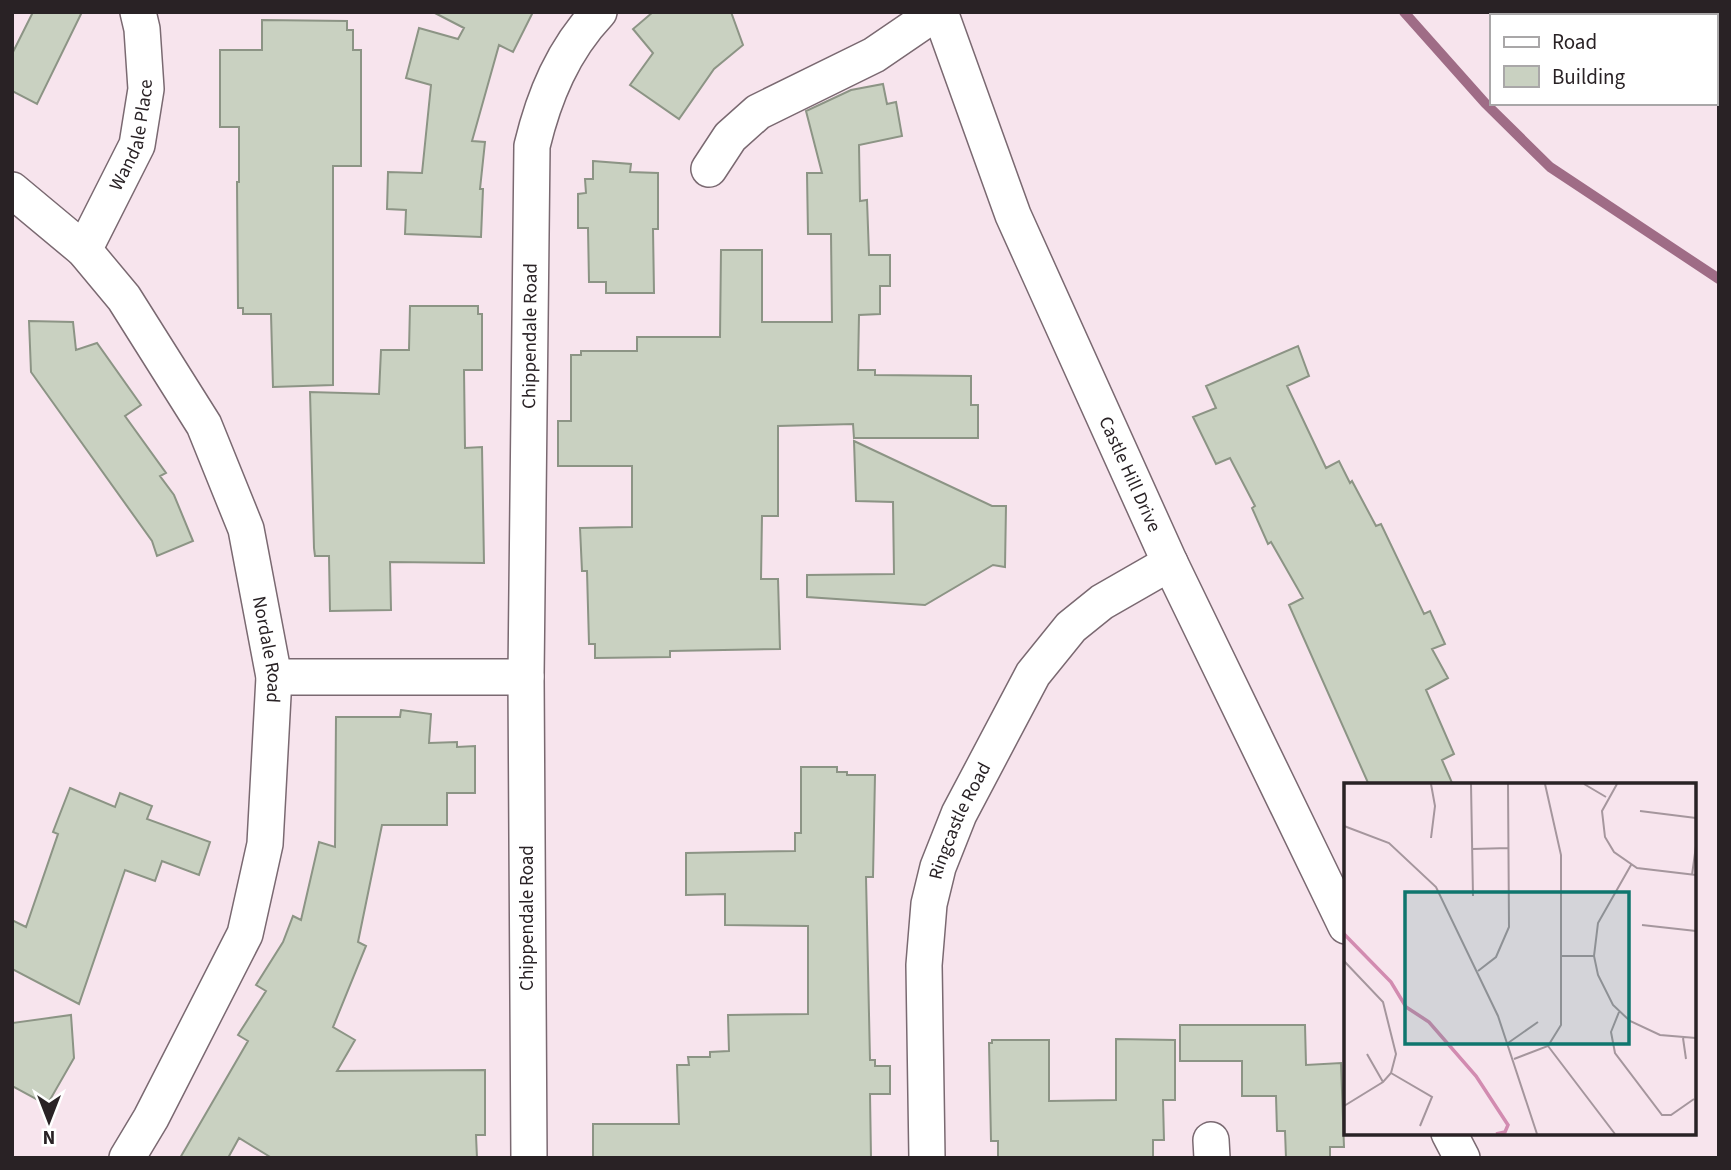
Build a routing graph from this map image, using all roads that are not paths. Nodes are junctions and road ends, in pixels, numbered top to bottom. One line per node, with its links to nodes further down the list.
1 (138, 12): 6 (street, Wandale Place)
2 (599, 12): 9 (street, Chippendale Road)
3 (939, 12): 4 (street); 7 (street, Castle Hill Drive)
4 (709, 169)
5 (12, 190): 6 (street, Nordale Road)
6 (83, 250): 8 (street, Nordale Road)
7 (1170, 563): 10 (street, Castle Hill Drive); 14 (street, Ringcastle Road)
8 (274, 677): 9 (street); 12 (street, Nordale Road)
9 (526, 677): 13 (street, Chippendale Road)
10 (1344, 922)
11 (1450, 1135): 15 (street)
12 (127, 1158)
13 (529, 1158)
14 (927, 1158)
15 (1462, 1158)

